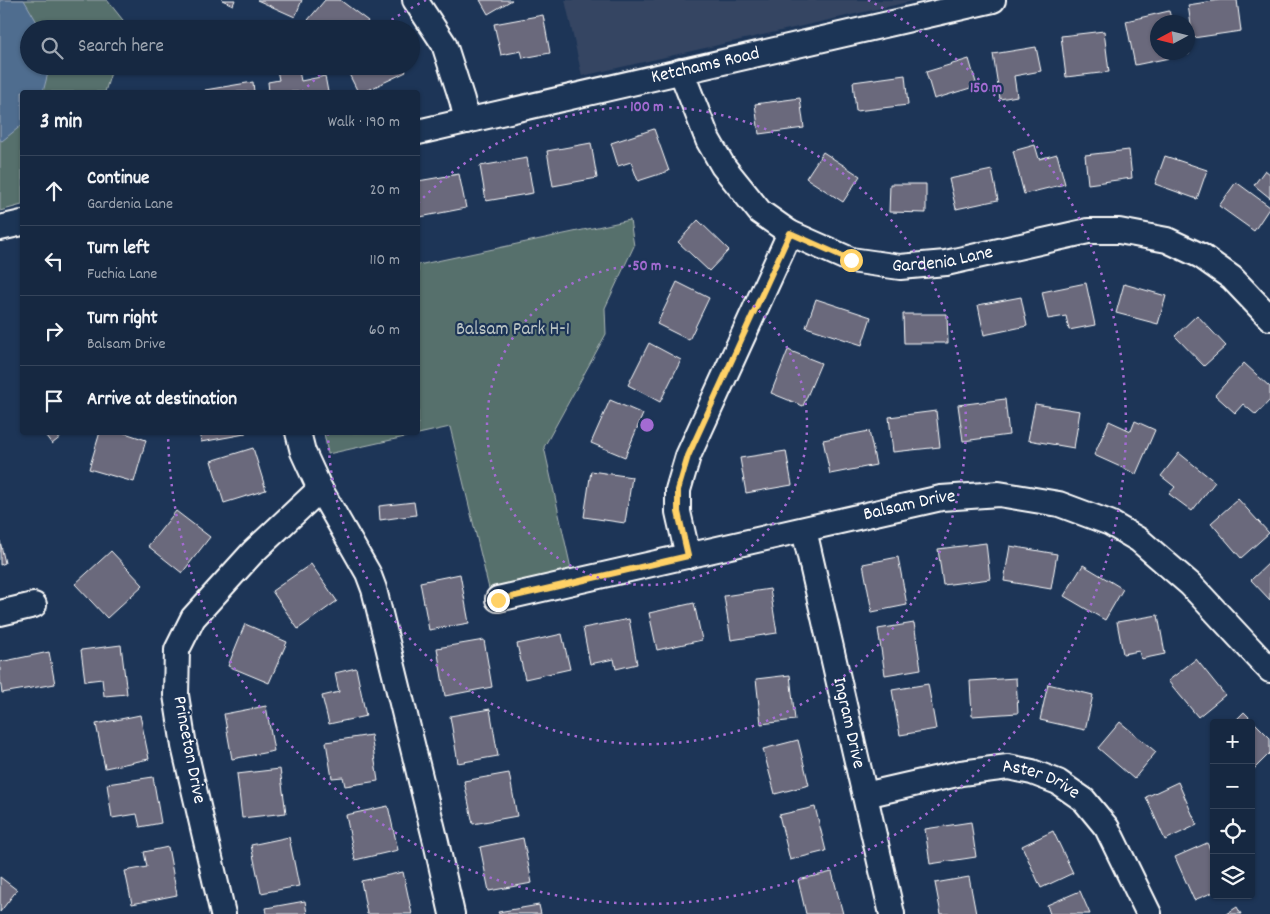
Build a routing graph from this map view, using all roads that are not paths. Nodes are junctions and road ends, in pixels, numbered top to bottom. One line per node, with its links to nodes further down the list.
1 (415, 0): 4 (street)
2 (993, 0): 3 (street, Ketchams Road)
3 (681, 71): 4 (street, Ketchams Road); 8 (street, Gardenia Lane)
4 (467, 121): 5 (street, Ketchams Road)
5 (420, 132)
6 (20, 223): 7 (street)
7 (0, 228)
8 (790, 233): 9 (street, Gardenia Lane); 13 (street)
9 (1270, 318)
10 (299, 435): 11 (street)
11 (320, 489): 19 (street, Princeton Drive); 20 (street)
12 (804, 530): 13 (street, Balsam Drive); 17 (street, Balsam Drive); 18 (street, Ingram Drive)
13 (688, 556): 14 (street, Balsam Drive)
14 (498, 600)
15 (34, 605): 16 (street)
16 (0, 613)
17 (1270, 670)
18 (865, 795): 21 (street, Ingram Drive); 22 (street, Aster Drive)
19 (223, 914)
20 (452, 914)
21 (892, 914)
22 (1149, 914)

